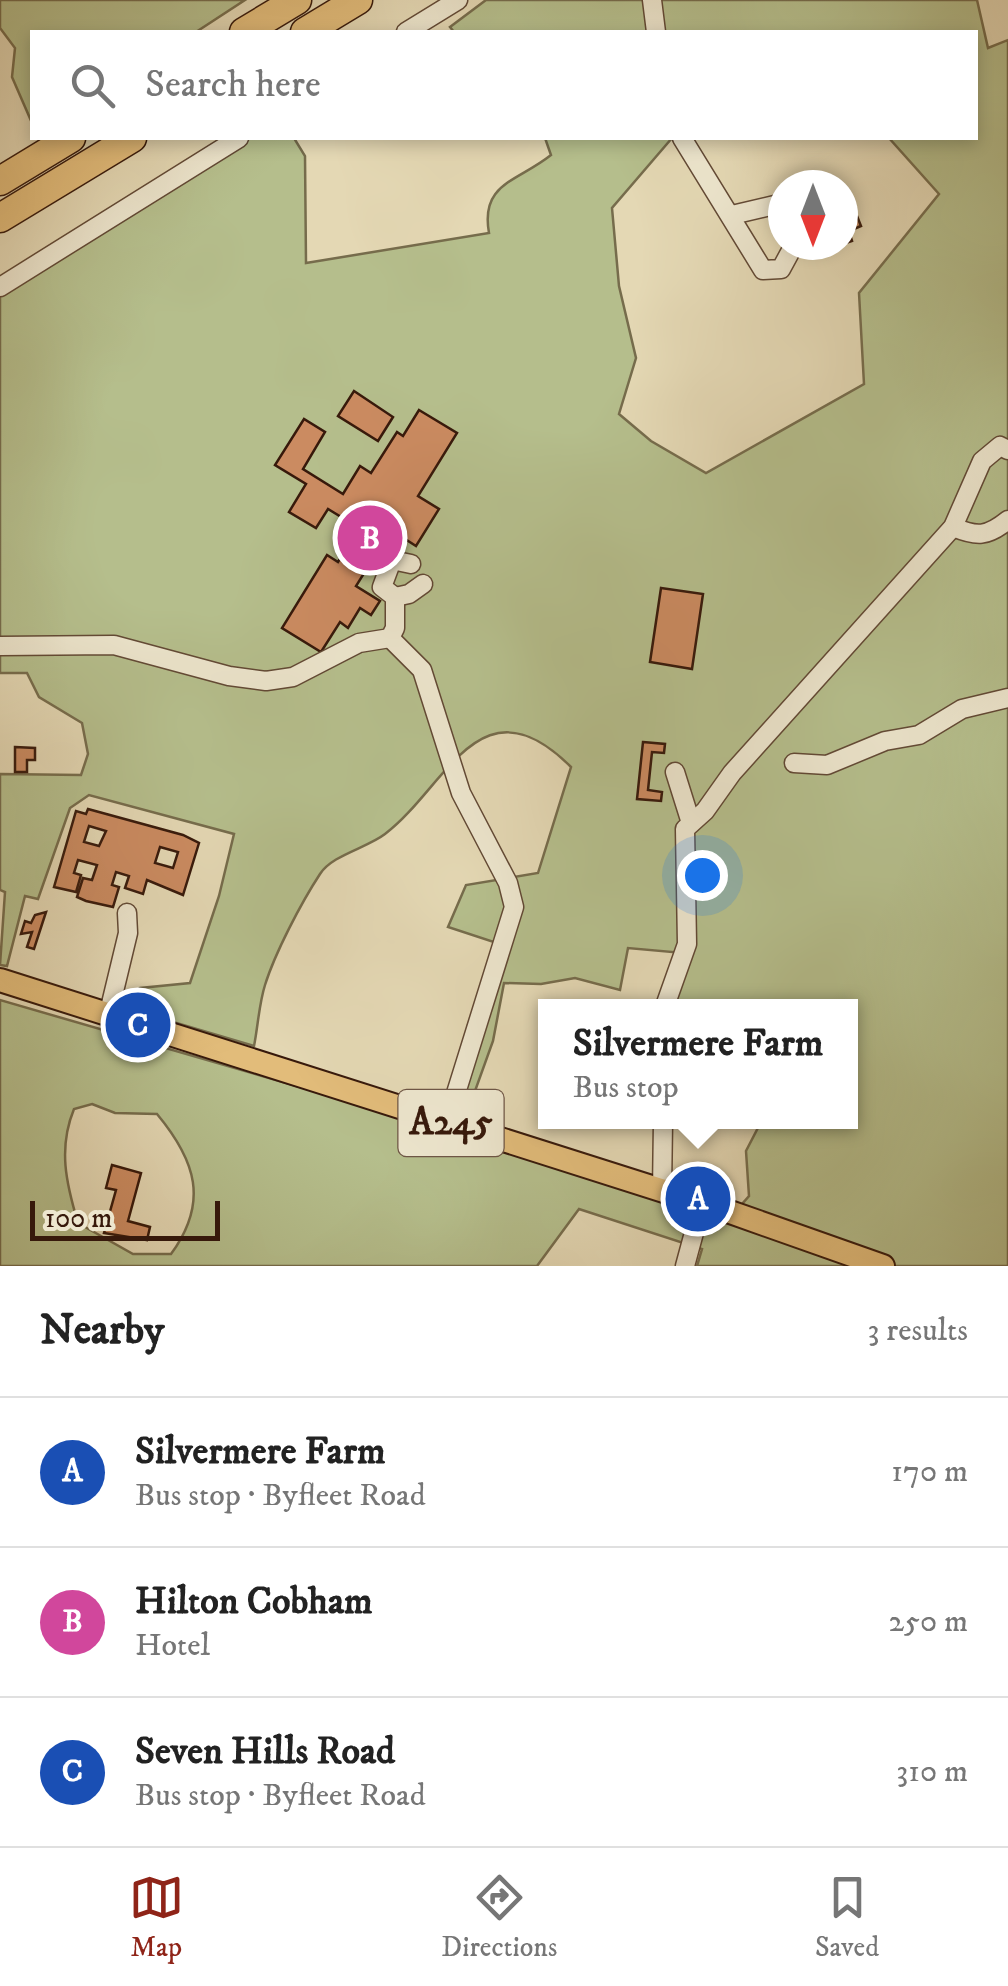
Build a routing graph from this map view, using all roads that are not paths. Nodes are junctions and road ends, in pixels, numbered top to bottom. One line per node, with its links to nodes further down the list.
1 (297, 0): 5 (highway)
2 (358, 0): 6 (highway)
3 (458, 0): 7 (lane)
4 (652, 0): 8 (lane)
5 (247, 30)
6 (308, 30)
7 (409, 30)
8 (656, 30)
9 (68, 140): 13 (highway)
10 (129, 140): 16 (highway)
11 (236, 140): 18 (lane)
12 (683, 140): 15 (lane)
13 (0, 180)
14 (768, 207): 15 (lane)
15 (732, 215): 17 (lane)
16 (0, 218)
17 (786, 260)
18 (0, 287)
19 (1005, 444): 21 (lane)
20 (1008, 520): 21 (lane)
21 (953, 527): 30 (lane)
22 (411, 564): 24 (lane)
23 (423, 584): 24 (lane)
24 (395, 597): 25 (lane)
25 (390, 638): 26 (lane); 35 (lane)
26 (0, 646)
27 (1008, 698): 28 (lane)
28 (794, 763)
29 (675, 772): 30 (lane)
30 (691, 823): 33 (lane)
31 (127, 912): 34 (lane)
32 (5, 985): 34 (main road, A245)
33 (667, 999)
34 (109, 1012): 35 (main road, A245)
35 (447, 1122): 37 (main road, A245)
36 (663, 1129): 37 (lane)
37 (662, 1190): 38 (main road, A245)
38 (702, 1203): 39 (lane); 40 (main road, A245)
39 (685, 1266)
40 (884, 1266)

